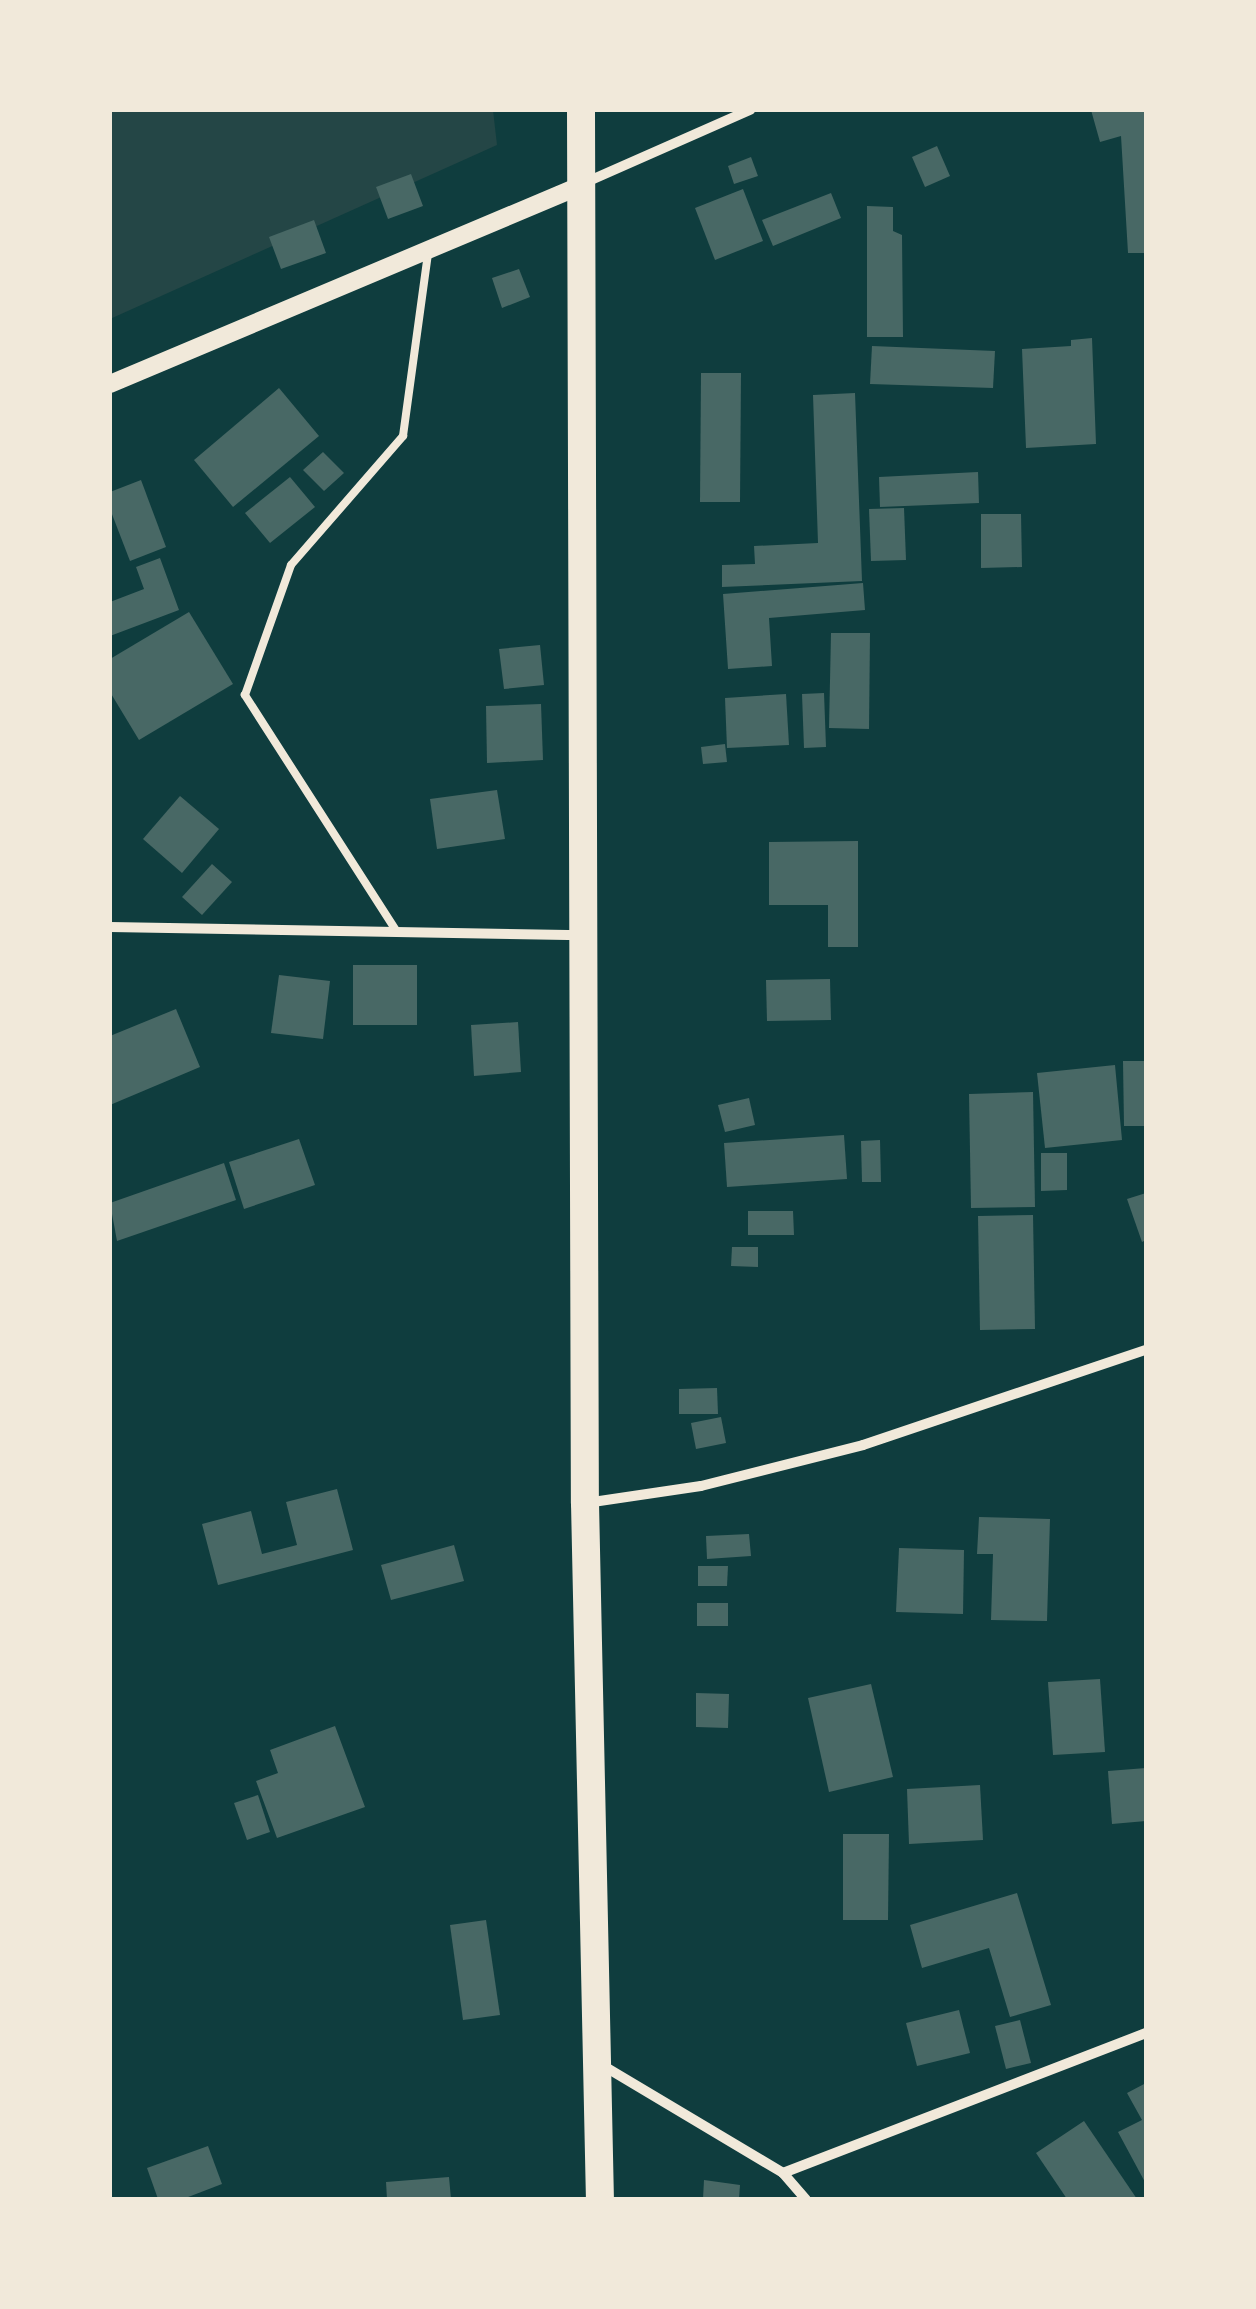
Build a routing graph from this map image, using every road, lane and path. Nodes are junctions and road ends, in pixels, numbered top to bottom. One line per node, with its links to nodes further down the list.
1 (581, 110): 3 (highway)
2 (750, 110): 3 (street)
3 (582, 185): 4 (street); 8 (highway)
4 (428, 249): 5 (street); 7 (lane)
5 (110, 384)
6 (110, 927): 7 (street)
7 (397, 932): 8 (street)
8 (584, 935): 10 (highway)
9 (1146, 1350): 10 (street)
10 (586, 1503): 12 (highway)
11 (1146, 2033): 13 (street)
12 (597, 2062): 13 (street); 14 (highway)
13 (782, 2173): 15 (street)
14 (600, 2199)
15 (806, 2199)

